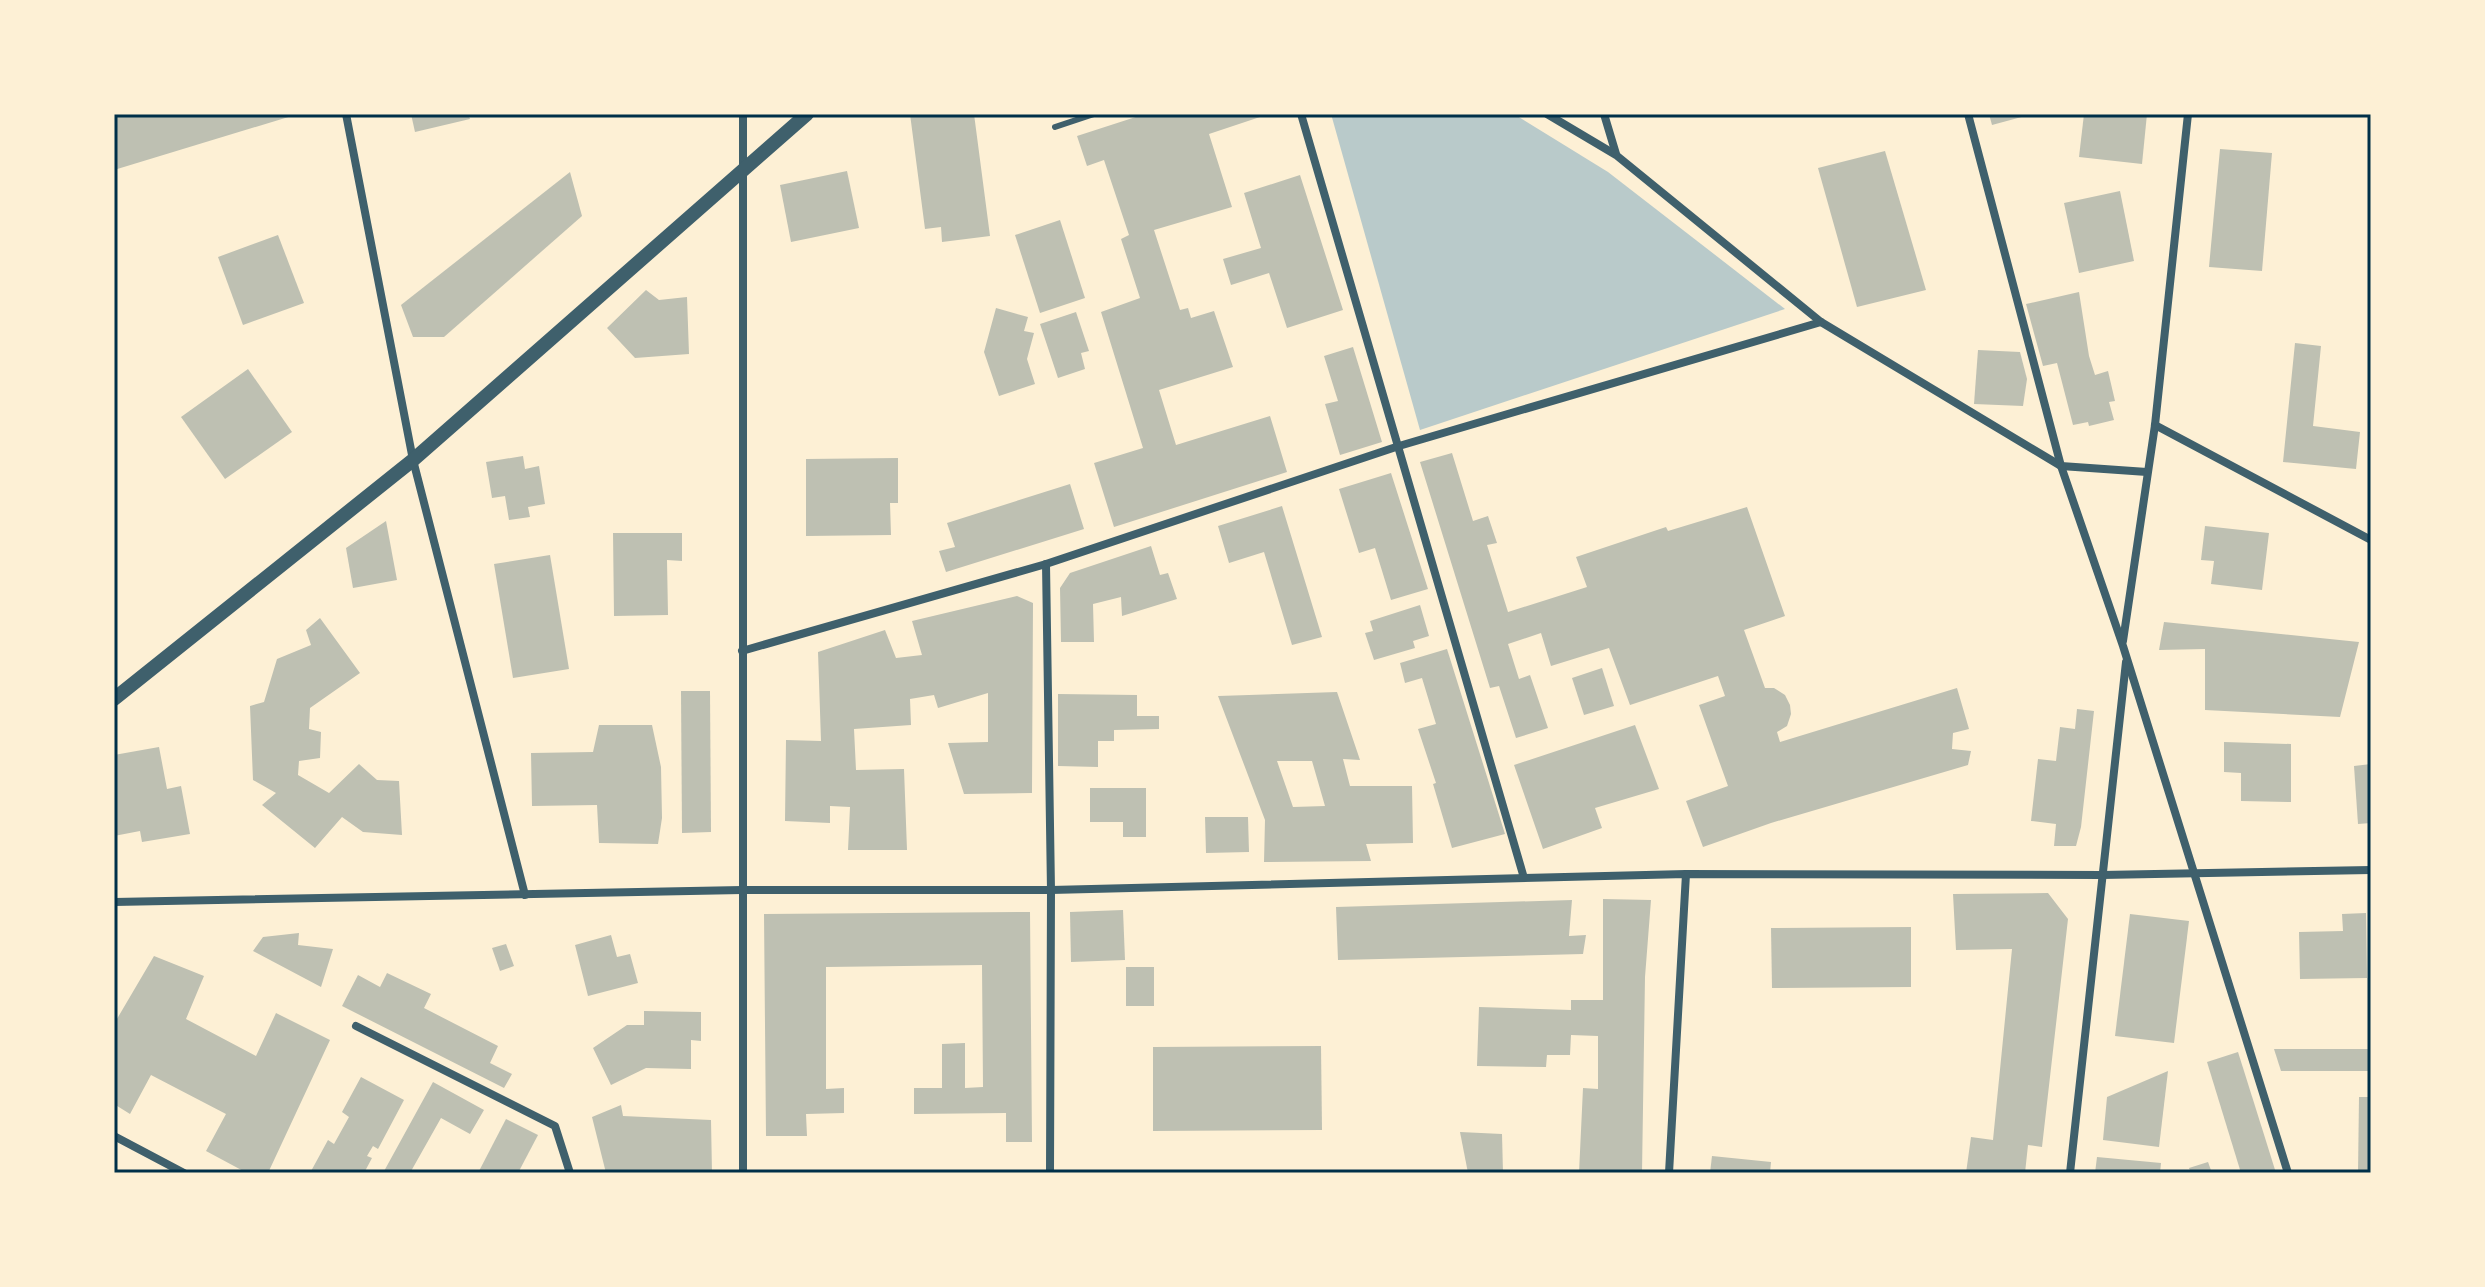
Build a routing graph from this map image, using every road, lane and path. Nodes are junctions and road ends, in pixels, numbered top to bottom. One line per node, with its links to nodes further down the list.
1 (346, 114): 16 (street)
2 (743, 114): 12 (street)
3 (807, 114): 12 (street)
4 (1094, 114): 10 (lane)
5 (1301, 114): 15 (street)
6 (1547, 114): 11 (street)
7 (1604, 114): 11 (street)
8 (1968, 114): 17 (street)
9 (2188, 114): 14 (street)
10 (1055, 127)
11 (1616, 155): 13 (street)
12 (743, 172): 16 (street); 22 (street)
13 (1821, 322): 15 (street); 17 (street)
14 (2155, 425): 18 (street); 19 (street)
15 (1399, 446): 20 (street); 28 (street)
16 (413, 460): 23 (street); 31 (street)
17 (2061, 466): 18 (street); 21 (street)
18 (2147, 472): 21 (street)
19 (2371, 540)
20 (1046, 564): 22 (street); 30 (street)
21 (2123, 646): 26 (street); 27 (street)
22 (742, 651): 29 (street)
23 (114, 699)
24 (2371, 870): 26 (street)
25 (1686, 874): 27 (street); 28 (street); 39 (street)
26 (2194, 874): 27 (street); 41 (street)
27 (2102, 875): 40 (street)
28 (1524, 878): 30 (street)
29 (742, 890): 30 (street); 31 (street); 37 (street)
30 (1051, 890): 38 (street)
31 (525, 895): 32 (street)
32 (114, 902)
33 (356, 1026): 36 (street)
34 (114, 1136): 35 (street)
35 (184, 1173)
36 (570, 1173)
37 (743, 1173)
38 (1050, 1173)
39 (1669, 1173)
40 (2070, 1173)
41 (2288, 1173)

